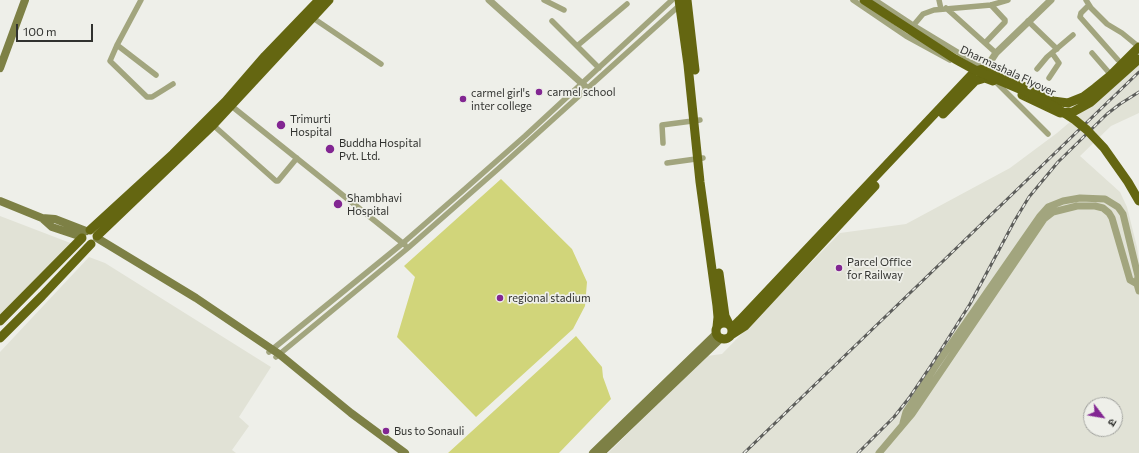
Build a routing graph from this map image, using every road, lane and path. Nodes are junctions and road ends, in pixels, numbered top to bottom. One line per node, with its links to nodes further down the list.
1 (25, 0): 35 (main road)
2 (141, 0): 26 (street)
3 (319, 0): 46 (main road)
4 (329, 0): 19 (main road)
5 (489, 0): 45 (street)
6 (544, 0): 18 (street)
7 (853, 0): 24 (street)
8 (864, 0): 55 (main road, Dharmashala Flyover, bridge)
9 (875, 0): 22 (street)
10 (939, 0): 17 (street)
11 (1008, 0): 14 (street)
12 (1051, 0): 21 (street)
13 (681, 1): 36 (street); 45 (street); 47 (main road)
14 (993, 3): 17 (street); 25 (street)
15 (1088, 3): 28 (street); 33 (street)
16 (627, 4): 27 (street)
17 (943, 8): 22 (street); 25 (street)
18 (564, 10)
19 (313, 18): 34 (street); 46 (main road)
20 (552, 21): 27 (street)
21 (1028, 22): 29 (street); 30 (street)
22 (913, 25): 24 (street); 37 (street)
23 (1073, 35): 29 (street)
24 (906, 36): 39 (street)
25 (985, 43): 30 (street)
26 (117, 45): 40 (street); 44 (street)
27 (577, 46): 36 (street)
28 (1139, 47): 41 (main road)
29 (1054, 51): 38 (street); 42 (street)
30 (996, 53): 37 (street)
31 (1092, 53): 41 (street)
32 (1139, 59): 43 (main road)
33 (1118, 60)
34 (381, 64)
35 (0, 68)
36 (598, 68): 45 (street)
37 (985, 68): 39 (main road); 41 (main road)
38 (1037, 69)
39 (973, 73): 63 (main road)
40 (156, 75)
41 (1111, 75)
42 (1049, 78)
43 (996, 82): 49 (street); 63 (main road)
44 (173, 84)
45 (585, 86): 56 (street); 57 (street)
46 (229, 103): 48 (main road); 51 (street); 58 (main road)
47 (697, 120): 50 (street); 52 (main road)
48 (213, 125): 51 (street); 58 (main road)
49 (1048, 134)
50 (663, 143)
51 (297, 158): 59 (street)
52 (701, 158): 53 (street); 63 (main road); 64 (main road)
53 (668, 163)
54 (0, 201): 58 (main road)
55 (1139, 201)
56 (436, 214): 57 (street); 59 (street)
57 (440, 220): 60 (street)
58 (90, 237): 62 (main road); 65 (main road); 66 (main road)
59 (403, 243): 60 (street); 66 (street)
60 (408, 248): 66 (street)
61 (1138, 287): 67 (street); 67 (street)
62 (0, 322)
63 (730, 329): 64 (main road); 64 (main road)
64 (718, 333): 70 (main road); 71 (main road)
65 (0, 338)
66 (274, 353): 68 (main road); 69 (main road)
67 (902, 425): 72 (street)
68 (396, 453)
69 (405, 453)
70 (593, 453)
71 (601, 453)
72 (879, 453)

